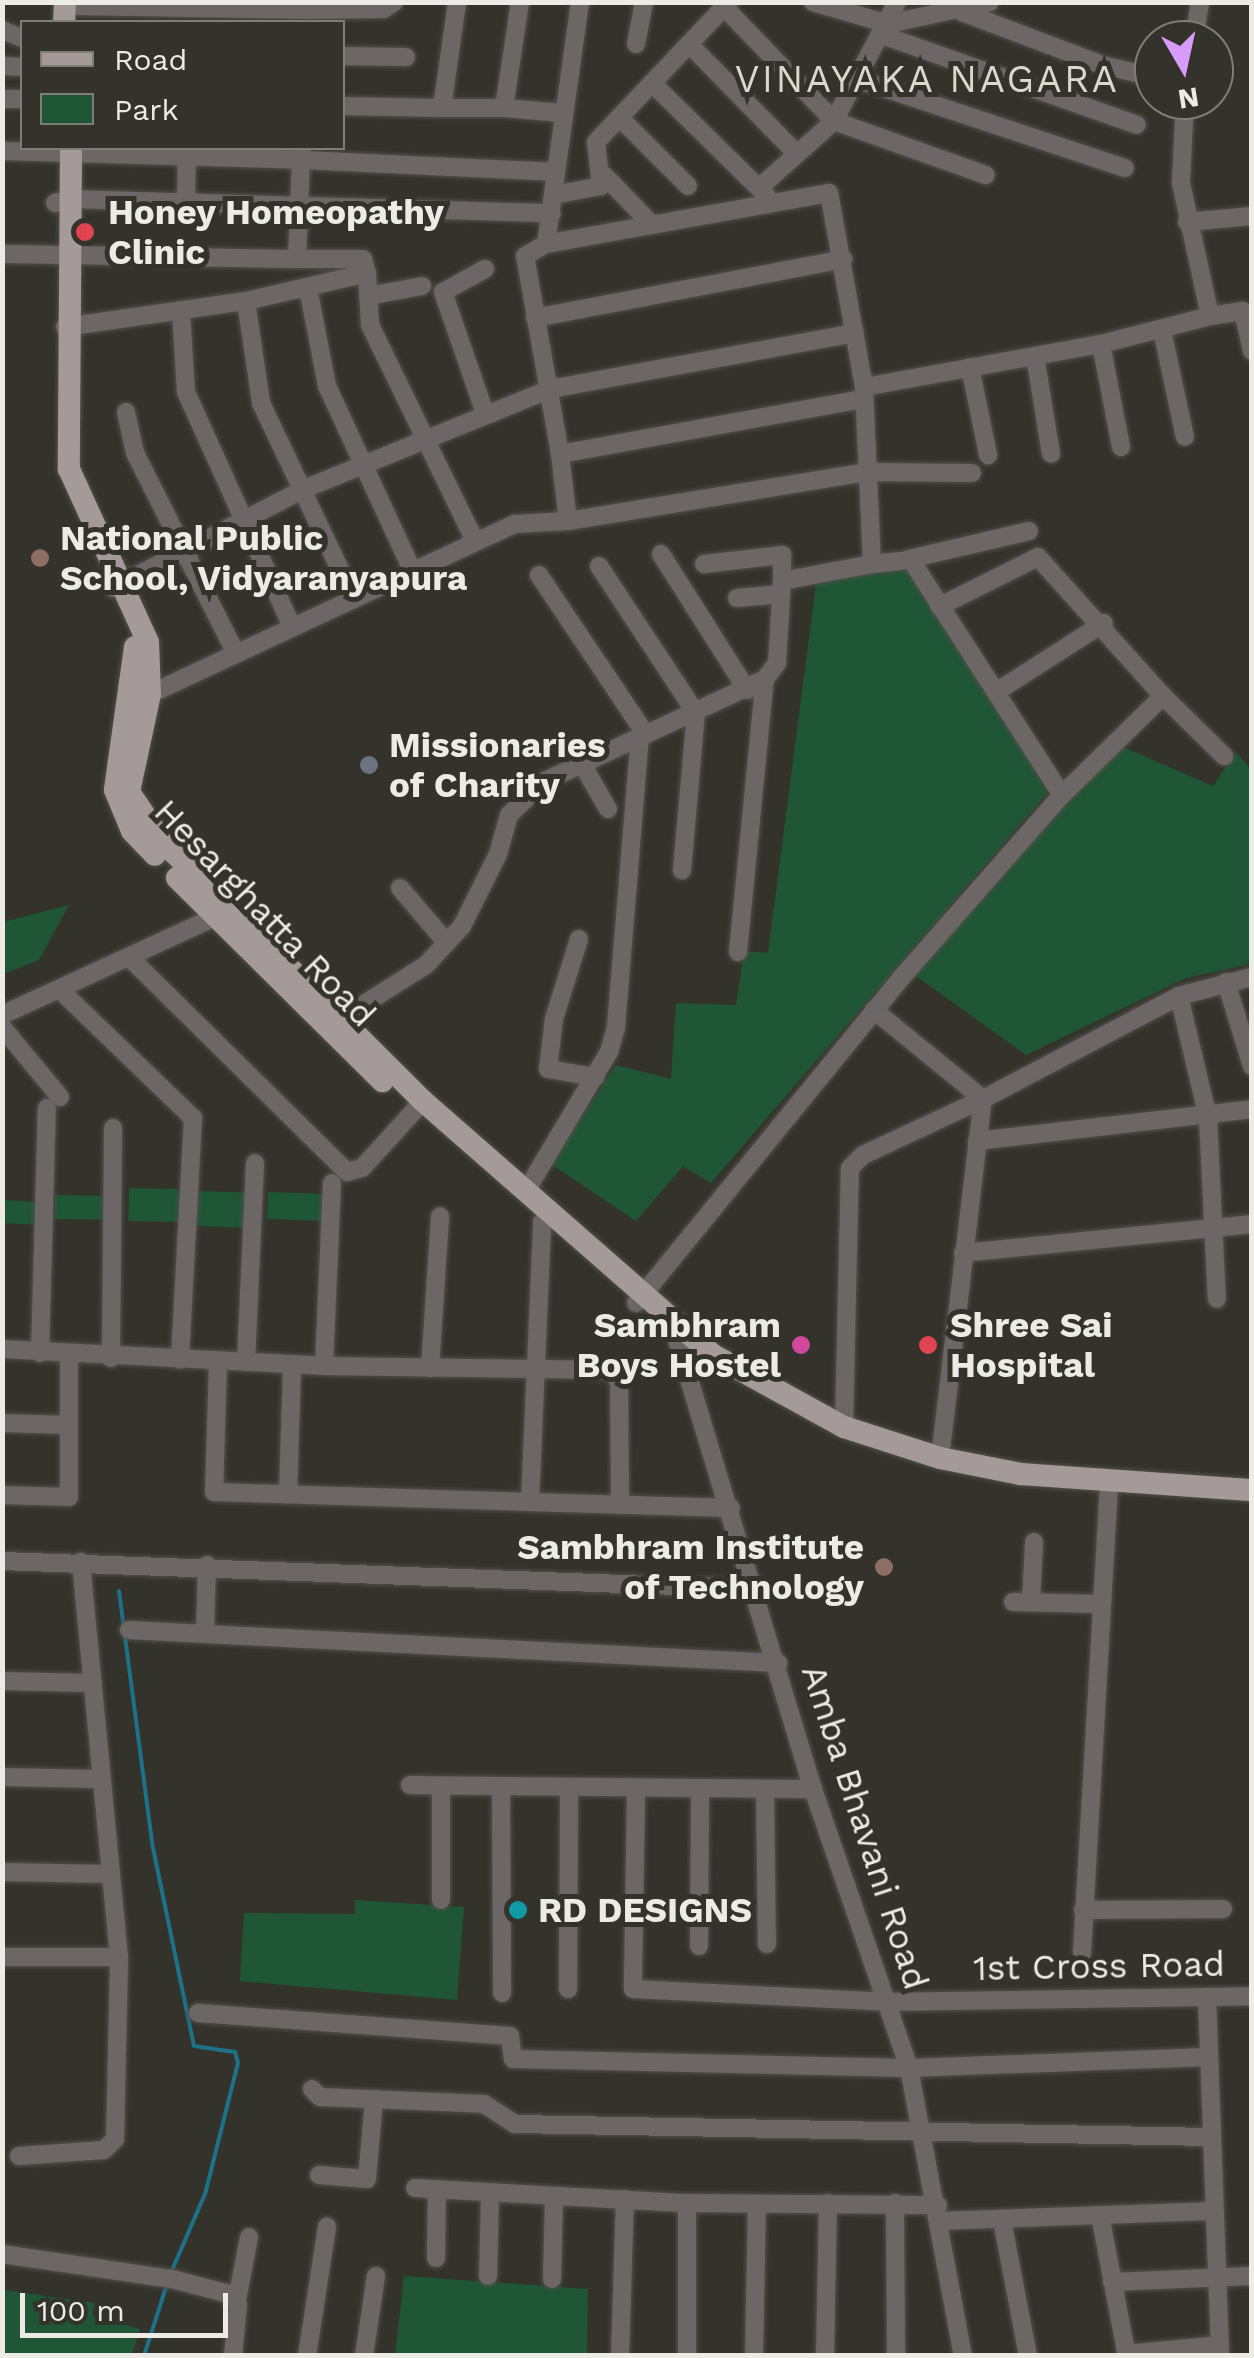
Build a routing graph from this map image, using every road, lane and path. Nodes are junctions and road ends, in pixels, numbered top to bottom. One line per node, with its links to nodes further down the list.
1 (394, 2): 12 (street)
2 (457, 2): 23 (street)
3 (520, 2): 24 (street)
4 (580, 2): 25 (street)
5 (644, 2): 15 (street)
6 (813, 2): 14 (street)
7 (897, 2): 14 (street)
8 (990, 2): 13 (street)
9 (727, 5): 16 (street); 28 (street)
10 (72, 11): 11 (street)
11 (192, 11): 12 (street)
12 (308, 12)
13 (962, 12): 14 (street); 19 (street)
14 (885, 30): 20 (street); 29 (street)
15 (636, 44)
16 (690, 44): 21 (street); 34 (street)
17 (345, 56): 18 (street)
18 (406, 57)
19 (1134, 72)
20 (860, 80): 28 (street); 35 (street)
21 (652, 83): 26 (street); 40 (street)
22 (345, 106): 23 (street)
23 (442, 108): 24 (street)
24 (504, 108): 25 (street)
25 (563, 112): 36 (street)
26 (620, 118): 37 (street); 39 (street)
27 (1182, 120): 47 (street)
28 (834, 122): 34 (street); 38 (street)
29 (1137, 126)
30 (63, 150): 41 (main road, Hesarghatta Road)
31 (104, 150): 32 (street)
32 (187, 152): 33 (street); 42 (street)
33 (301, 154): 36 (street); 45 (street)
34 (797, 154): 40 (street)
35 (1124, 168)
36 (554, 172): 43 (street)
37 (605, 176): 43 (street); 48 (street)
38 (986, 176)
39 (688, 186)
40 (760, 187): 44 (street)
41 (62, 201): 42 (street); 50 (main road, Hesarghatta Road)
42 (186, 202): 45 (street)
43 (552, 204): 45 (street); 49 (street)
44 (772, 204): 48 (street); 52 (street)
45 (300, 206): 53 (street)
46 (1252, 216): 47 (street)
47 (1186, 222): 62 (street)
48 (652, 225): 49 (street)
49 (546, 244): 63 (street)
50 (60, 253): 51 (street); 53 (street); 64 (main road, Hesarghatta Road); 97 (main road, Hesarghatta Road)
51 (2, 254)
52 (843, 259): 63 (street); 66 (street)
53 (297, 260): 55 (street)
54 (485, 269): 74 (street)
55 (367, 274): 57 (street); 58 (street)
56 (422, 286): 58 (street)
57 (308, 288): 59 (street); 81 (street)
58 (368, 296): 75 (street)
59 (246, 300): 61 (street); 84 (street)
60 (1247, 310): 62 (street); 68 (street)
61 (181, 311): 64 (street); 85 (street)
62 (1210, 316): 65 (street)
63 (535, 318): 71 (street)
64 (66, 327): 97 (main road, Hesarghatta Road)
65 (1162, 330): 67 (street); 76 (street)
66 (855, 333): 71 (street); 72 (street)
67 (1100, 344): 69 (street); 77 (street)
68 (1252, 351)
69 (1035, 356): 70 (street); 79 (street)
70 (970, 368): 72 (street); 80 (street)
71 (550, 389): 74 (street); 78 (street)
72 (864, 393): 78 (street); 82 (street)
73 (126, 412): 89 (street)
74 (485, 413): 75 (street)
75 (430, 436): 81 (street); 88 (street)
76 (1185, 437)
77 (1121, 447)
78 (560, 454): 86 (street)
79 (1051, 454)
80 (988, 455)
81 (365, 463): 84 (street); 95 (street)
82 (866, 472): 83 (street); 86 (street); 93 (street)
83 (972, 473)
84 (304, 489): 85 (street); 99 (street)
85 (246, 516): 89 (street); 103 (street)
86 (568, 522): 88 (street)
87 (1029, 531): 91 (street)
88 (474, 539): 95 (street)
89 (182, 551): 97 (street); 104 (street)
90 (661, 554): 106 (street)
91 (909, 559): 93 (street); 101 (street)
92 (704, 564): 98 (street)
93 (872, 564): 98 (street)
94 (599, 566): 110 (street)
95 (412, 572): 99 (street)
96 (540, 575): 111 (street)
97 (119, 585): 108 (main road, Hesarghatta Road); 118 (main road, Hesarghatta Road)
98 (782, 588): 100 (street); 105 (street)
99 (354, 598): 103 (street)
100 (736, 598)
101 (940, 606): 102 (street); 107 (street)
102 (1104, 623): 107 (street); 109 (street)
103 (292, 627): 104 (street)
104 (236, 654): 108 (street)
105 (765, 679): 106 (street); 121 (street)
106 (746, 690): 110 (street)
107 (996, 692): 114 (street)
108 (150, 694): 118 (main road, Hesarghatta Road)
109 (1163, 696): 112 (street); 114 (street)
110 (696, 713): 111 (street); 116 (street)
111 (643, 737): 113 (street); 132 (street)
112 (1224, 756)
113 (582, 764): 115 (street); 120 (street)
114 (1062, 795): 127 (street)
115 (608, 809)
116 (682, 870)
117 (400, 888): 120 (street)
118 (221, 915): 122 (street); 129 (main road, Hesarghatta Road)
119 (580, 939): 132 (street)
120 (447, 942): 129 (street)
121 (738, 952)
122 (130, 958): 125 (street); 135 (street)
123 (1252, 977): 124 (street)
124 (1226, 982): 126 (street); 131 (street)
125 (60, 990): 128 (street); 153 (street)
126 (1178, 996): 133 (street); 136 (street)
127 (874, 1010): 133 (street); 148 (street)
128 (2, 1015)
129 (332, 1024): 135 (main road, Hesarghatta Road); 141 (main road, Hesarghatta Road)
130 (2, 1027): 150 (street)
131 (1252, 1066)
132 (595, 1078): 141 (street)
133 (983, 1099): 138 (street); 162 (street)
134 (1252, 1108): 136 (street)
135 (415, 1110): 143 (main road, Hesarghatta Road)
136 (1208, 1118): 138 (street); 145 (street)
137 (113, 1128): 152 (street)
138 (976, 1141): 146 (street)
139 (255, 1163): 155 (street)
140 (332, 1183): 157 (street)
141 (526, 1191): 143 (main road, Hesarghatta Road)
142 (440, 1216): 158 (street)
143 (547, 1218): 148 (main road, Hesarghatta Road); 159 (street)
144 (1252, 1224): 145 (street)
145 (1214, 1227): 146 (street); 147 (street)
146 (964, 1253): 163 (street)
147 (1217, 1299)
148 (652, 1308): 162 (main road, Hesarghatta Road); 170 (street, Amba Bhavani Road)
149 (2, 1349): 150 (street)
150 (40, 1353): 151 (street)
151 (69, 1355): 152 (street); 161 (street)
152 (110, 1358): 153 (street)
153 (180, 1360): 154 (street)
154 (218, 1361): 155 (street); 166 (street)
155 (246, 1362): 156 (street)
156 (292, 1364): 157 (street); 166 (street)
157 (324, 1366): 158 (street)
158 (430, 1368): 159 (street)
159 (531, 1370): 168 (street); 169 (street)
160 (2, 1424): 161 (street)
161 (68, 1425): 167 (street)
162 (844, 1427): 163 (main road, Hesarghatta Road)
163 (940, 1458): 164 (main road, Hesarghatta Road)
164 (1109, 1483): 165 (main road, Hesarghatta Road); 176 (street)
165 (1252, 1490)
166 (288, 1494): 168 (street)
167 (2, 1495)
168 (530, 1502): 169 (street)
169 (620, 1505): 170 (street)
170 (731, 1508): 175 (street, Amba Bhavani Road)
171 (1034, 1542): 176 (street)
172 (2, 1561): 173 (street)
173 (81, 1562): 174 (street); 181 (street)
174 (207, 1565): 175 (street); 178 (street)
175 (757, 1588): 179 (street, Amba Bhavani Road)
176 (1101, 1604): 196 (street)
177 (129, 1630): 178 (street)
178 (205, 1634): 179 (street)
179 (778, 1663): 191 (street, Amba Bhavani Road)
180 (2, 1681): 181 (street)
181 (89, 1683): 183 (street)
182 (2, 1777): 183 (street)
183 (98, 1779): 193 (street)
184 (410, 1785): 185 (street)
185 (440, 1786): 186 (street); 194 (street)
186 (501, 1787): 189 (street); 203 (street)
187 (636, 1788): 188 (street); 189 (street); 206 (street, 1st Cross Road)
188 (700, 1788): 190 (street); 198 (street)
189 (570, 1789): 202 (street)
190 (766, 1789): 191 (street); 197 (street)
191 (813, 1789): 206 (street, Amba Bhavani Road)
192 (2, 1872): 193 (street)
193 (108, 1874): 201 (street)
194 (441, 1900)
195 (1224, 1909): 196 (street)
196 (1082, 1910): 199 (street)
197 (768, 1944)
198 (698, 1946)
199 (1082, 1953)
200 (2, 1957): 201 (street)
201 (119, 1957): 214 (street)
202 (568, 1990)
203 (502, 1993)
204 (1207, 1996): 205 (street, 1st Cross Road); 206 (street, 1st Cross Road); 208 (street)
205 (1252, 1996)
206 (887, 2002): 209 (street, Amba Bhavani Road)
207 (198, 2013): 209 (street)
208 (1209, 2057): 209 (street); 213 (street)
209 (910, 2068): 212 (street, Amba Bhavani Road)
210 (312, 2089): 211 (street)
211 (374, 2099): 212 (street); 215 (street)
212 (924, 2129): 213 (street); 226 (street, Amba Bhavani Road)
213 (1212, 2137): 225 (street)
214 (19, 2156)
215 (320, 2176)
216 (415, 2188): 217 (street)
217 (437, 2189): 218 (street); 232 (street)
218 (490, 2193): 219 (street); 234 (street)
219 (554, 2198): 220 (street); 237 (street)
220 (624, 2198): 221 (street); 245 (street)
221 (688, 2202): 224 (street); 246 (street)
222 (828, 2203): 223 (street); 224 (street); 248 (street)
223 (895, 2203): 226 (street); 249 (street)
224 (757, 2204): 247 (street)
225 (1214, 2211): 227 (street); 236 (street)
226 (939, 2213): 228 (street); 250 (street, Amba Bhavani Road)
227 (1100, 2216): 228 (street); 238 (street)
228 (1002, 2220): 251 (street)
229 (327, 2227): 243 (street)
230 (249, 2237): 239 (street)
231 (2, 2254): 239 (street)
232 (436, 2258)
233 (376, 2276): 244 (street)
234 (488, 2276)
235 (1252, 2276): 236 (street)
236 (1217, 2277): 238 (street); 240 (street)
237 (552, 2279)
238 (1112, 2282): 241 (street)
239 (237, 2300): 242 (street)
240 (1220, 2350): 241 (street)
241 (1126, 2355)
242 (233, 2356)
243 (307, 2356)
244 (364, 2356)
245 (620, 2356)
246 (687, 2356)
247 (754, 2356)
248 (825, 2356)
249 (896, 2356)
250 (963, 2356)
251 (1028, 2356)

